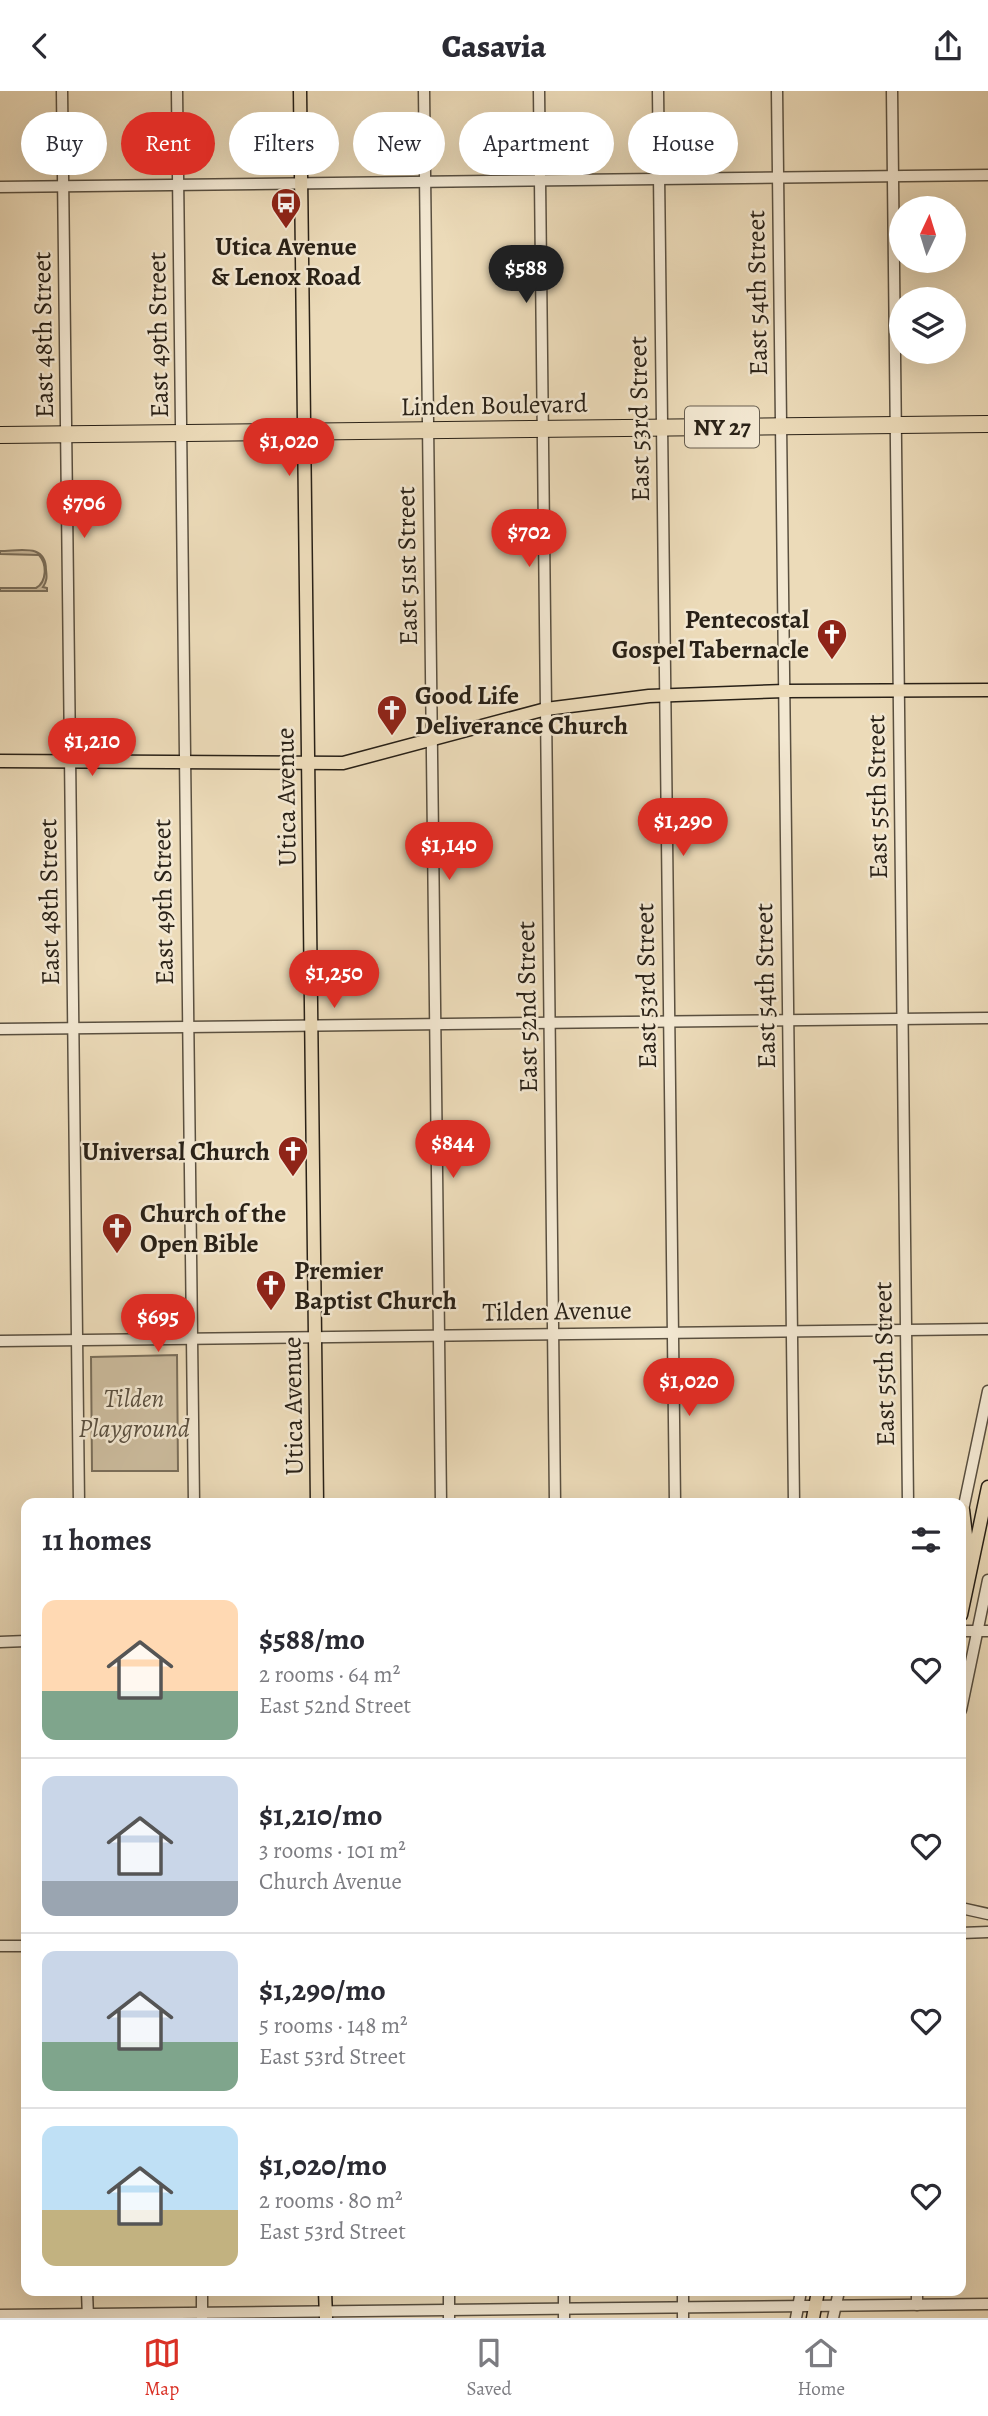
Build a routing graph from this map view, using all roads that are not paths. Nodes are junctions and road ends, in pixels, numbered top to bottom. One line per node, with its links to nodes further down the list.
1 (62, 91): 17 (street, East 48th Street)
2 (177, 91): 16 (street, East 49th Street)
3 (300, 91): 15 (main road, Utica Avenue)
4 (424, 91): 14 (street, East 51st Street)
5 (539, 91): 13 (street, East 52nd Street)
6 (658, 91): 12 (street, East 53rd Street)
7 (777, 91): 11 (street, East 54th Street)
8 (892, 91): 9 (street, East 55th Street)
9 (893, 176): 10 (street); 11 (street); 20 (street, East 55th Street)
10 (988, 176)
11 (778, 178): 12 (street); 21 (street, East 54th Street)
12 (659, 179): 13 (street); 22 (street, East 53rd Street)
13 (540, 181): 14 (street); 23 (street, East 52nd Street)
14 (425, 182): 15 (street); 25 (street, East 51st Street)
15 (301, 183): 16 (street); 24 (main road, Utica Avenue)
16 (178, 185): 17 (street); 26 (street, East 49th Street)
17 (64, 186): 18 (street); 28 (street, East 48th Street)
18 (0, 187)
19 (988, 424): 20 (highway, Linden Boulevard / NY 27)
20 (896, 425): 21 (highway, Linden Boulevard / NY 27); 30 (street, East 55th Street)
21 (781, 426): 22 (highway, Linden Boulevard / NY 27); 29 (street, East 54th Street)
22 (662, 428): 23 (highway, Linden Boulevard / NY 27); 32 (street, East 53rd Street)
23 (543, 429): 25 (highway, Linden Boulevard / NY 27); 33 (street, East 52nd Street)
24 (305, 431): 25 (highway, Linden Boulevard / NY 27); 26 (highway, Linden Boulevard / NY 27); 38 (main road, Utica Avenue)
25 (429, 431): 34 (street, East 51st Street)
26 (181, 433): 28 (highway, Linden Boulevard / NY 27); 37 (street, East 49th Street)
27 (0, 435): 28 (highway, Linden Boulevard / NY 27)
28 (67, 435): 36 (street, East 48th Street)
29 (785, 691): 30 (main road); 32 (main road); 41 (street, East 54th Street)
30 (899, 691): 31 (main road); 40 (street, East 55th Street)
31 (988, 691)
32 (665, 694): 33 (main road); 42 (street, East 53rd Street)
33 (546, 709): 34 (main road); 43 (street, East 52nd Street)
34 (432, 740): 38 (main road); 44 (street, East 51st Street)
35 (0, 761): 36 (main road)
36 (70, 761): 37 (main road); 47 (street, East 48th Street)
37 (184, 762): 38 (main road); 46 (street, East 49th Street)
38 (308, 764): 45 (main road, Utica Avenue)
39 (988, 1018): 40 (street)
40 (903, 1020): 41 (street); 50 (street, East 55th Street)
41 (788, 1021): 42 (street); 51 (street, East 54th Street)
42 (669, 1022): 43 (street); 52 (street, East 53rd Street)
43 (550, 1023): 44 (street); 53 (street, East 52nd Street)
44 (435, 1024): 45 (street); 55 (street, East 51st Street)
45 (312, 1026): 46 (street); 54 (main road, Utica Avenue)
46 (188, 1027): 47 (street); 56 (street, East 49th Street)
47 (73, 1028): 48 (street); 57 (street, East 48th Street)
48 (0, 1029)
49 (988, 1329): 50 (street, Tilden Avenue)
50 (906, 1330): 51 (street, Tilden Avenue); 68 (street, East 55th Street)
51 (792, 1332): 52 (street, Tilden Avenue); 67 (street, East 54th Street)
52 (673, 1333): 53 (street, Tilden Avenue); 66 (street, East 53rd Street)
53 (554, 1334): 55 (street, Tilden Avenue); 65 (street, East 52nd Street)
54 (316, 1336): 55 (street, Tilden Avenue); 56 (street, Tilden Avenue); 63 (main road, Utica Avenue)
55 (439, 1336): 64 (street, East 51st Street)
56 (192, 1338): 57 (street, Tilden Avenue); 62 (street, East 49th Street)
57 (78, 1339): 58 (street, Tilden Avenue); 61 (street, East 48th Street)
58 (0, 1341)
59 (988, 1391): 69 (street)
60 (988, 1487): 70 (main road)
61 (79, 1498)
62 (194, 1498)
63 (317, 1498)
64 (441, 1498)
65 (555, 1498)
66 (675, 1498)
67 (794, 1498)
68 (908, 1498)
69 (966, 1498)
70 (986, 1500): 72 (main road)
71 (966, 1544): 72 (main road)
72 (970, 1571): 74 (main road)
73 (988, 1580): 75 (street)
74 (966, 1591)
75 (983, 1631): 78 (street)
76 (21, 1641): 77 (street)
77 (0, 1642)
78 (966, 1692)
79 (966, 1909): 80 (street)
80 (988, 1914)
81 (966, 1933): 82 (street)
82 (988, 1933)
83 (0, 1946): 84 (street)
84 (21, 1946)
85 (88, 2296): 101 (street)
86 (202, 2296): 102 (street)
87 (325, 2296): 100 (main road)
88 (449, 2296): 98 (street)
89 (838, 2296): 93 (street)
90 (916, 2296): 92 (street)
91 (988, 2304): 92 (street)
92 (917, 2305): 93 (street)
93 (835, 2306): 95 (street); 103 (street)
94 (797, 2312): 95 (street); 97 (street)
95 (814, 2312)
96 (564, 2313): 97 (street); 98 (street)
97 (683, 2313)
98 (449, 2314): 100 (street)
99 (0, 2315): 101 (street)
100 (326, 2315): 102 (street)
101 (88, 2316): 102 (street)
102 (202, 2316)
103 (833, 2318)

